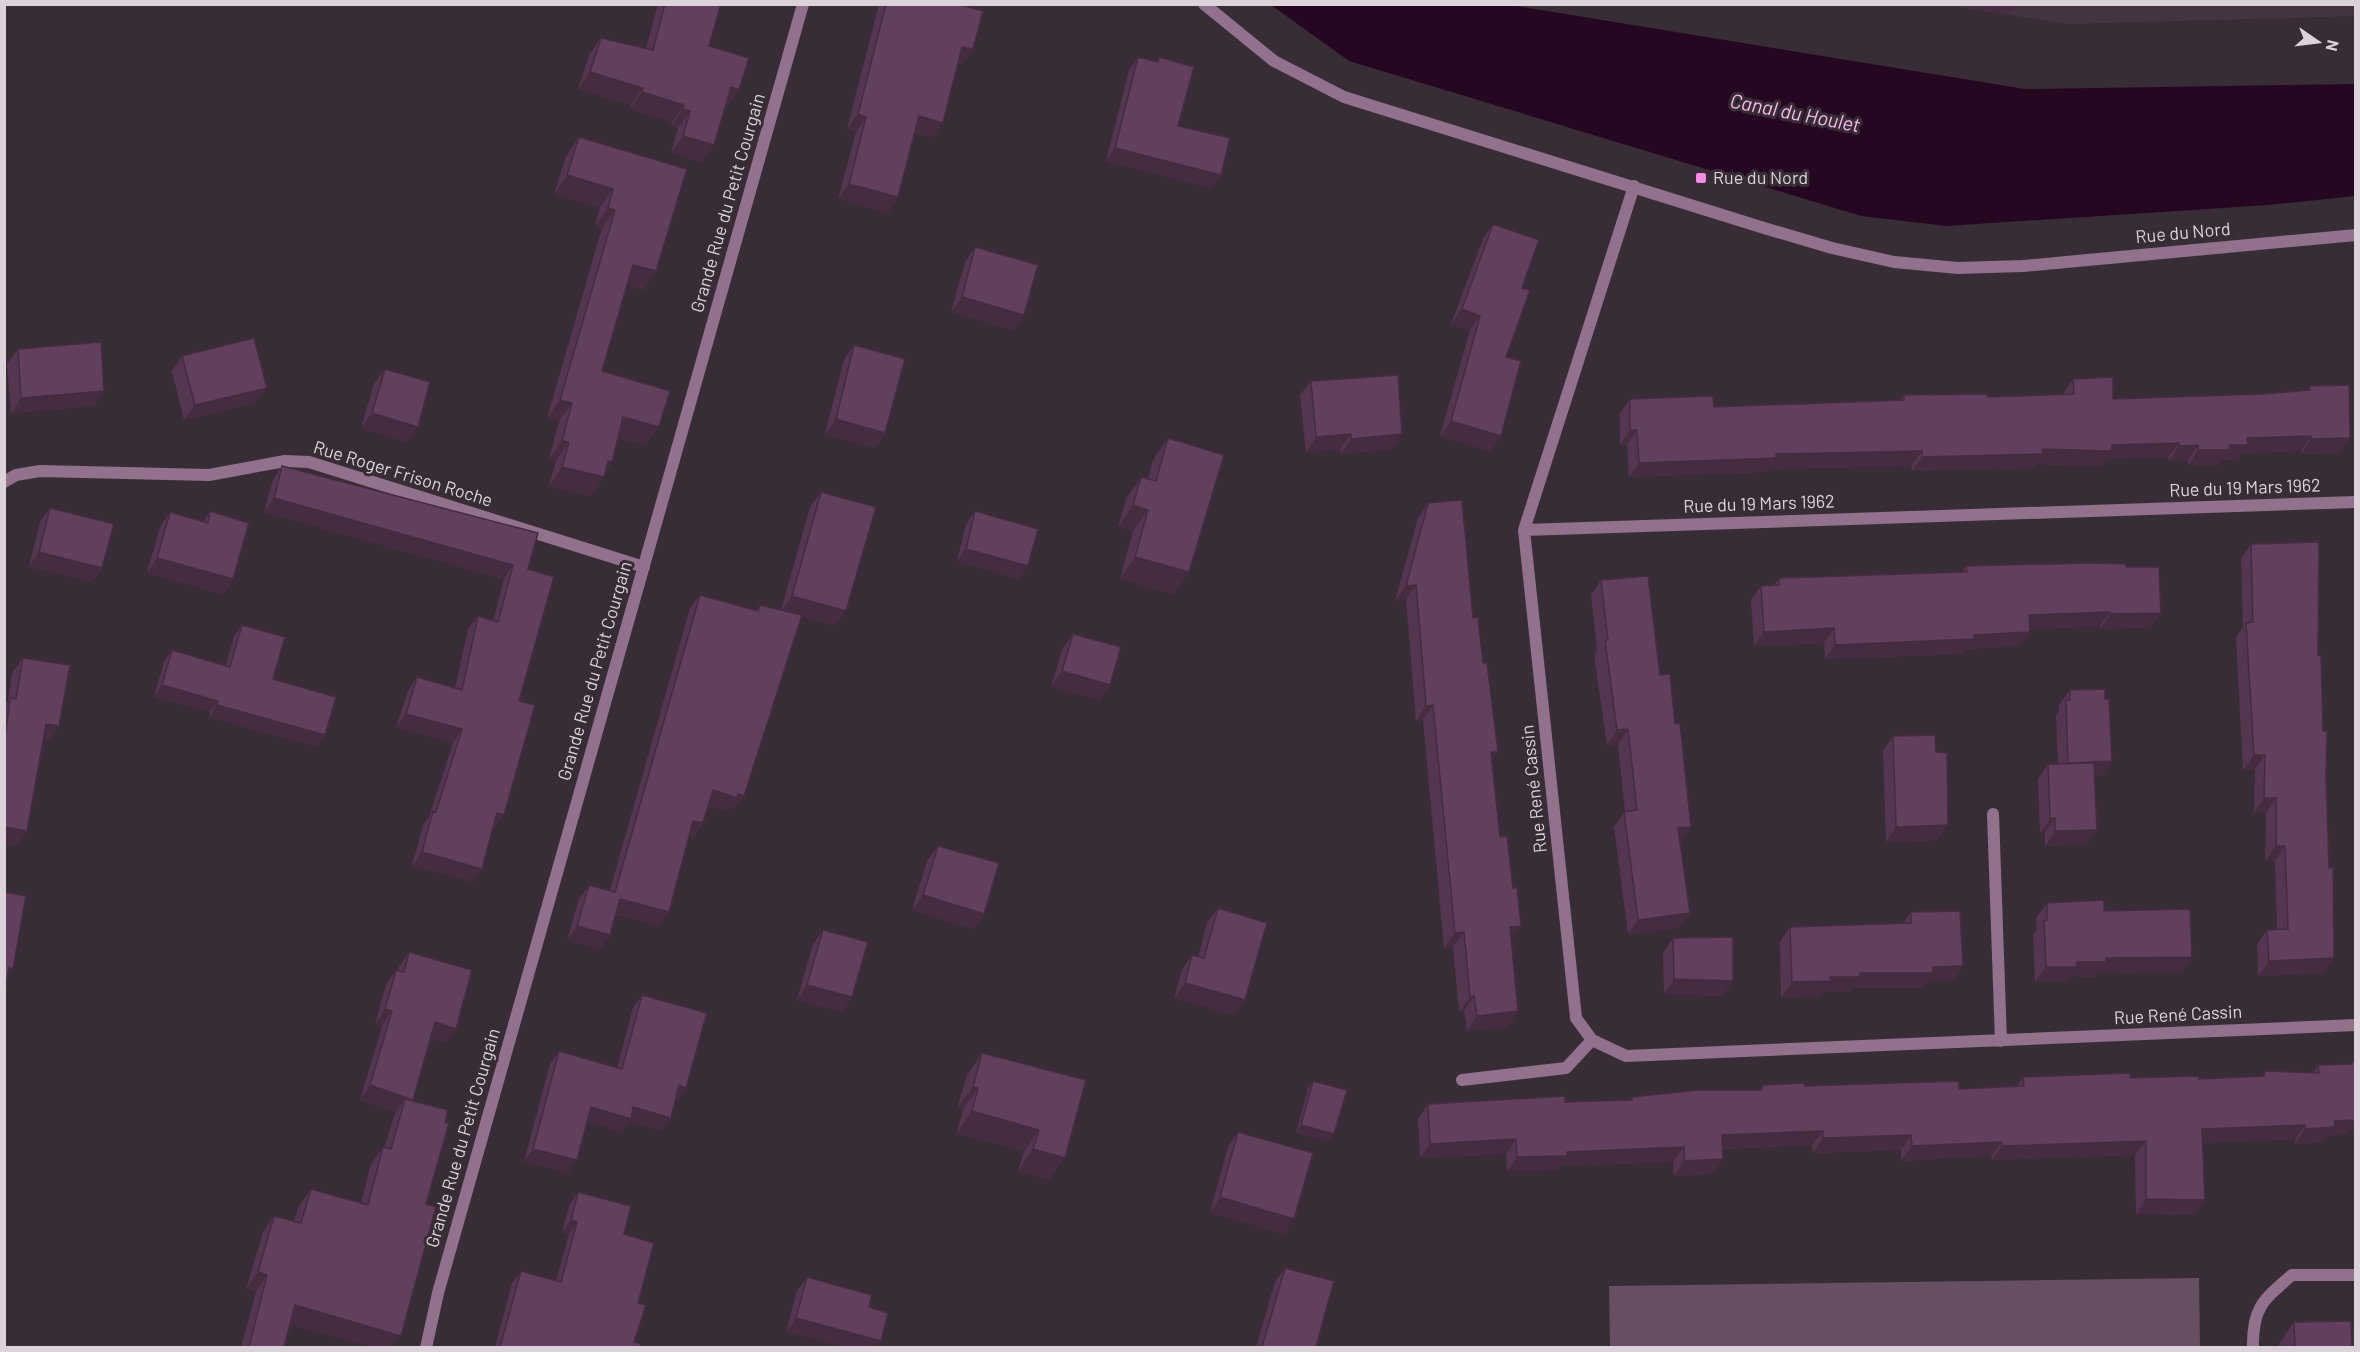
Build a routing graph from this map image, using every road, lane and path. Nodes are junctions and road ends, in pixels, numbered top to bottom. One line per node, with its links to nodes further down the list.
1 (803, 4): 8 (street, Grande Rue du Petit Courgain)
2 (1204, 4): 3 (street, Rue du Nord)
3 (1634, 186): 4 (street, Rue du Nord); 7 (street)
4 (2355, 235)
5 (4, 482): 8 (street, Rue Roger Frison Roche)
6 (2355, 502): 7 (street, Rue du 19 Mars 1962)
7 (1524, 530): 11 (street, Rue René Cassin)
8 (644, 567): 15 (street, Grande Rue du Petit Courgain)
9 (1993, 814): 12 (street)
10 (2355, 1025): 12 (street, Rue René Cassin)
11 (1592, 1040): 12 (street, Rue René Cassin); 13 (street)
12 (2001, 1041)
13 (1462, 1080)
14 (2355, 1275): 16 (street)
15 (426, 1347)
16 (2253, 1347)

